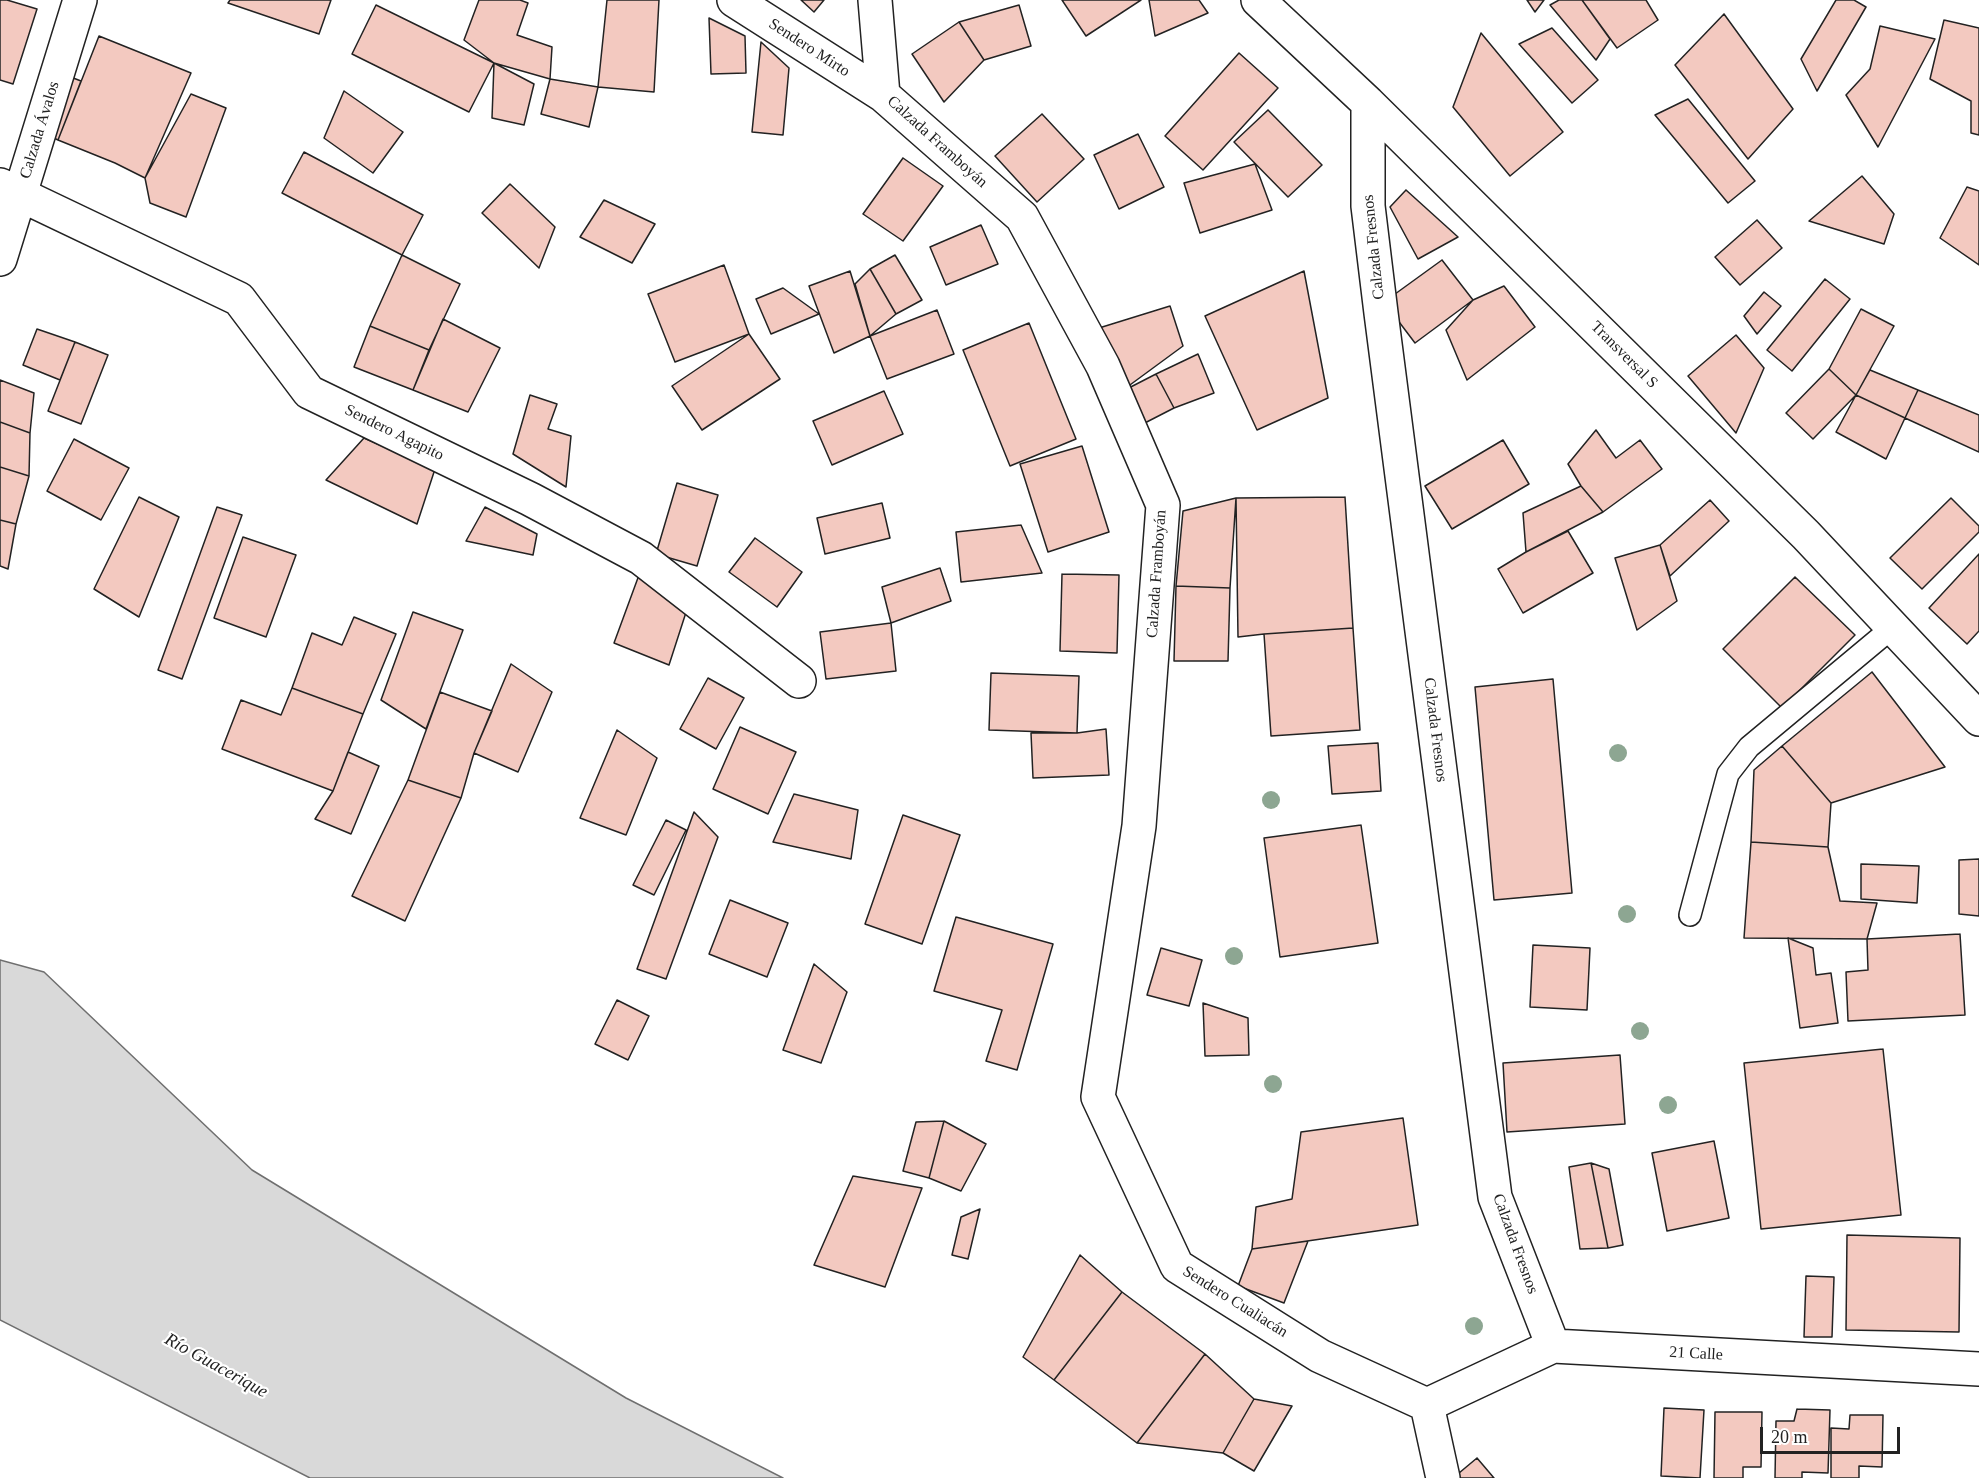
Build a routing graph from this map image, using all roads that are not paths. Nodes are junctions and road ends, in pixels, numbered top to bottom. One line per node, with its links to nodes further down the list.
1 (80, 0): 7 (street, Calzada Ávalos)
2 (734, 0): 5 (street, Sendero Mirto)
3 (875, 0): 5 (street, Calzada Framboyán)
4 (1258, 0): 6 (street, Transversal S)
5 (883, 95): 13 (street, Calzada Framboyán)
6 (1368, 103): 9 (street, Transversal S); 14 (street, Calzada Fresnos)
7 (10, 190): 8 (street, Calzada Ávalos); 10 (street, Sendero Agapito)
8 (0, 259)
9 (1893, 627): 11 (street, Transversal S); 12 (lane)
10 (799, 681)
11 (1979, 719)
12 (1690, 915)
13 (1098, 1097): 16 (street, Sendero Cualiacán)
14 (1553, 1346): 15 (street, 21 Calle); 16 (street, 21 Calle)
15 (1979, 1369)
16 (1427, 1406): 17 (street)
17 (1443, 1478)

